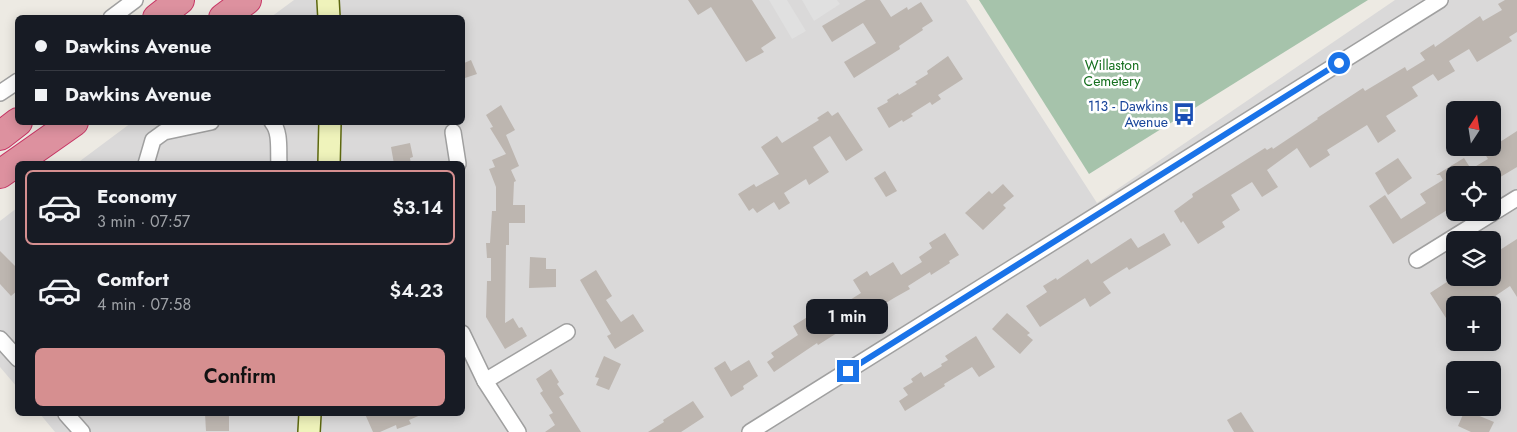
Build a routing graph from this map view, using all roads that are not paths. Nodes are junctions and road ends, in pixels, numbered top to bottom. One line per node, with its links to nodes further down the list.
1 (135, 0): 6 (street)
2 (180, 0): 7 (highway)
3 (247, 0): 8 (highway)
4 (328, 0): 9 (main road)
5 (1440, 0): 38 (street)
6 (115, 15)
7 (161, 15)
8 (227, 15)
9 (329, 15)
10 (15, 83): 11 (street)
11 (0, 93)
12 (15, 124): 18 (highway)
13 (70, 125): 19 (highway)
14 (196, 125): 20 (street)
15 (274, 125): 21 (street)
16 (330, 125): 22 (main road)
17 (453, 132): 23 (street)
18 (0, 136)
19 (18, 161)
20 (147, 161)
21 (279, 161)
22 (329, 161)
23 (458, 161)
24 (15, 163): 25 (highway)
25 (0, 174)
26 (1517, 198): 27 (street)
27 (1417, 260)
28 (567, 332): 32 (street)
29 (465, 338): 32 (street)
30 (0, 339): 31 (street)
31 (15, 356)
32 (485, 381): 37 (street)
33 (68, 416): 35 (street)
34 (310, 416): 36 (main road)
35 (82, 432)
36 (309, 432)
37 (518, 432)
38 (750, 432)

